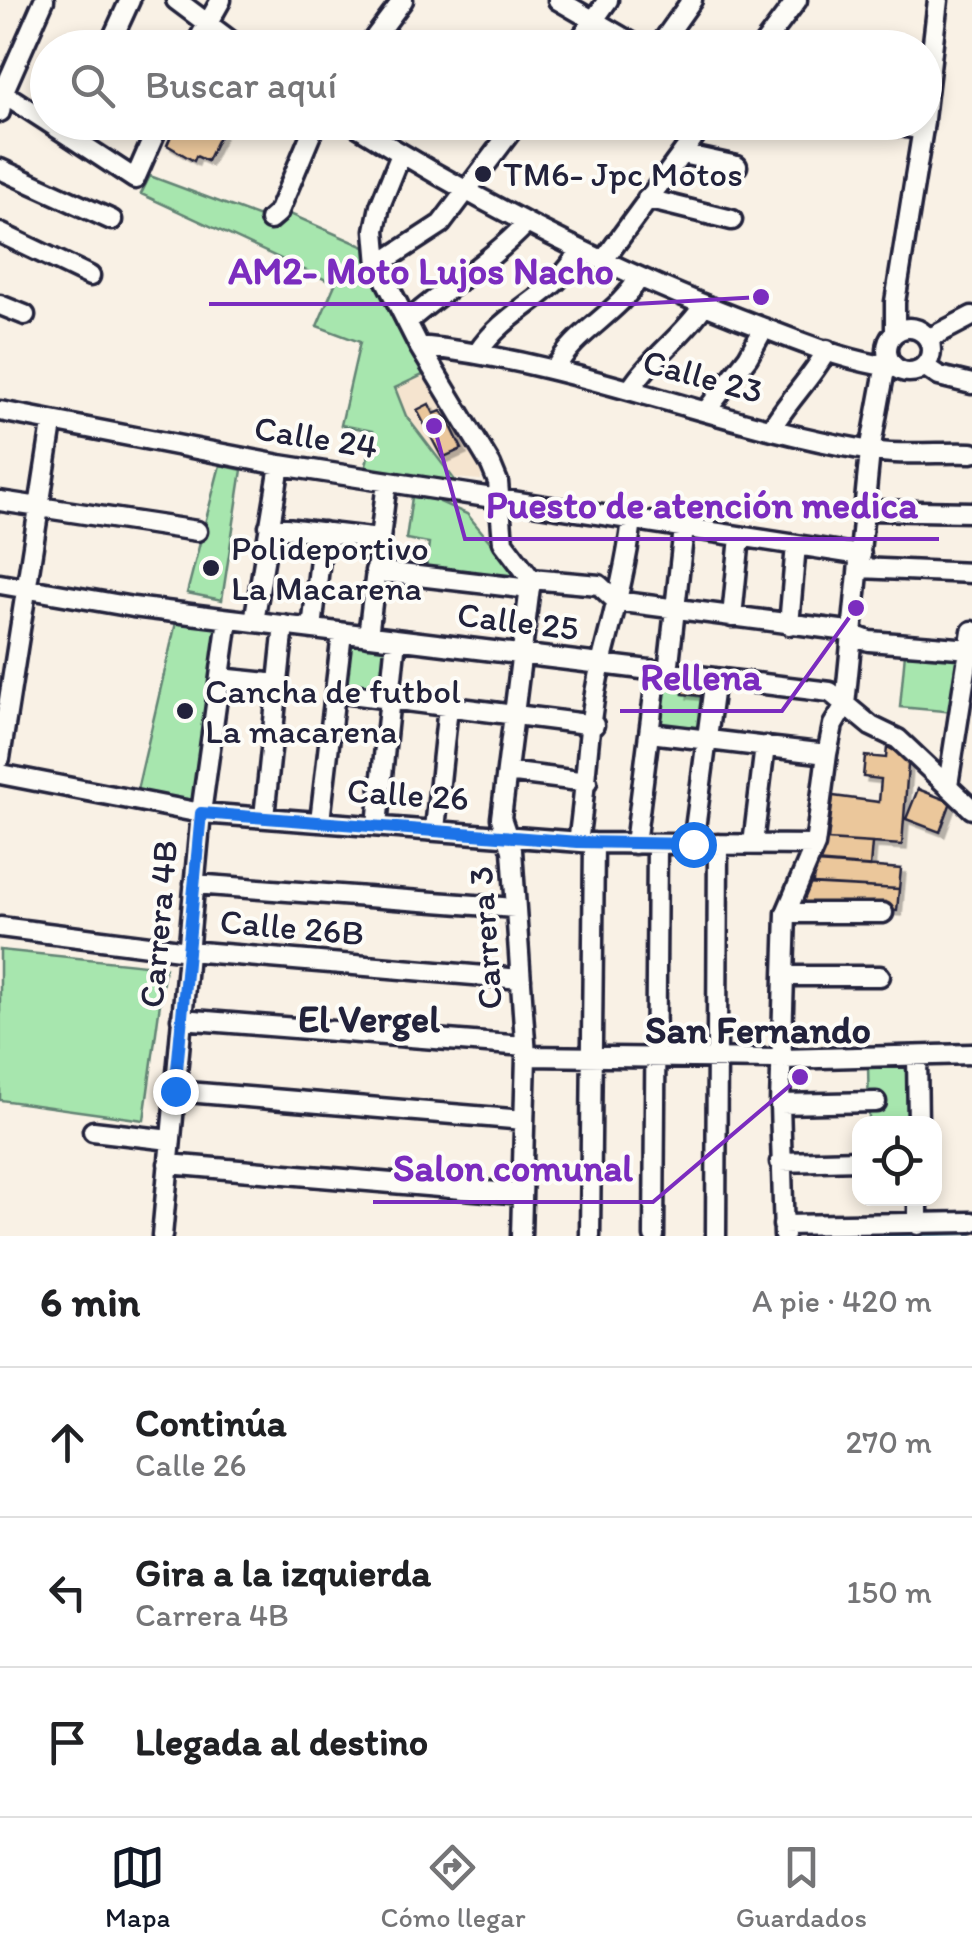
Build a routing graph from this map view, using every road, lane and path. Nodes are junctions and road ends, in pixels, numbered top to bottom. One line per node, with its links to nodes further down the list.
1 (44, 0): 13 (street)
2 (130, 0): 15 (street)
3 (176, 0): 12 (street)
4 (222, 0): 12 (street)
5 (404, 0): 18 (street)
6 (558, 0): 11 (street)
7 (608, 0): 11 (street)
8 (692, 0): 21 (street)
9 (797, 0): 22 (street)
10 (938, 0): 23 (street)
11 (595, 20): 19 (street); 20 (street)
12 (206, 23): 16 (street); 17 (street)
13 (30, 30)
14 (30, 30): 24 (street)
15 (116, 30)
16 (203, 30)
17 (216, 30)
18 (382, 30)
19 (588, 30)
20 (611, 30)
21 (671, 30)
22 (774, 30)
23 (935, 30)
24 (1, 93): 25 (street); 26 (street)
25 (30, 111)
26 (0, 112)
27 (85, 140): 28 (street)
28 (152, 140)
29 (308, 140): 41 (street)
30 (378, 140): 34 (street)
31 (505, 140): 38 (street)
32 (692, 140): 35 (street)
33 (921, 140): 56 (street)
34 (400, 154): 38 (street); 47 (street)
35 (682, 154): 36 (street); 39 (street)
36 (736, 166)
37 (0, 169): 40 (street)
38 (466, 192): 43 (street); 47 (street)
39 (647, 200): 42 (street); 46 (street)
40 (112, 220)
41 (270, 220)
42 (732, 220)
43 (526, 224): 45 (street); 54 (street)
44 (0, 234): 48 (street)
45 (580, 250): 46 (street); 60 (street)
46 (604, 262): 49 (street)
47 (378, 265): 54 (street)
48 (90, 276)
49 (640, 278): 51 (street); 63 (street)
50 (0, 305): 52 (street)
51 (704, 305): 55 (street); 65 (street)
52 (25, 315)
53 (972, 316): 57 (street)
54 (407, 322): 58 (street)
55 (764, 328): 59 (street); 67 (street)
56 (894, 333): 57 (street); 61 (street)
57 (928, 338): 62 (street)
58 (420, 346): 60 (street, Calle 23); 74 (street)
59 (827, 350): 61 (street); 69 (street)
60 (478, 352): 63 (street, Calle 23)
61 (890, 361): 62 (street); 70 (street)
62 (924, 366): 64 (street)
63 (555, 369): 65 (street, Calle 23)
64 (972, 384)
65 (630, 390): 67 (street, Calle 23)
66 (0, 411): 68 (street, Calle 24)
67 (706, 411): 69 (street, Calle 23)
68 (52, 424): 72 (street, Calle 24); 76 (street)
69 (771, 429): 70 (street, Calle 23)
70 (870, 451): 71 (street, Calle 23); 77 (street)
71 (972, 453)
72 (280, 465): 73 (street, Calle 24); 80 (street)
73 (387, 482): 74 (street, Calle 24); 85 (street)
74 (500, 500): 79 (street, Calle 24); 91 (street)
75 (0, 501): 76 (street)
76 (39, 507): 82 (street); 92 (street)
77 (865, 510): 78 (street); 87 (street)
78 (972, 512)
79 (632, 520): 81 (street, Calle 24); 93 (street)
80 (269, 526): 83 (street); 97 (street)
81 (684, 528): 84 (street, Calle 24); 94 (street)
82 (197, 532)
83 (323, 532): 85 (street); 100 (street)
84 (740, 537): 86 (street, Calle 24); 95 (street)
85 (380, 539): 88 (street)
86 (796, 545): 87 (street, Calle 24); 98 (street)
87 (860, 562): 89 (street, Calle 24); 104 (street)
88 (375, 571): 91 (street); 103 (street)
89 (972, 573)
90 (0, 584): 92 (street, Calle 25)
91 (530, 584): 93 (street); 107 (street, Carrera 3)
92 (27, 589): 96 (street, Calle 25); 124 (street)
93 (616, 601): 94 (street); 108 (street)
94 (675, 610): 95 (street); 109 (street)
95 (732, 618): 98 (street)
96 (228, 619): 97 (street, Calle 25); 110 (street, Carrera 4B)
97 (254, 622): 99 (street, Calle 25)
98 (789, 625): 104 (street)
99 (284, 626): 100 (street, Calle 25); 112 (street)
100 (312, 629): 102 (street, Calle 25)
101 (972, 630): 106 (street)
102 (342, 632): 103 (street, Calle 25); 114 (street)
103 (368, 636): 105 (street, Calle 25)
104 (855, 637): 106 (street); 116 (street)
105 (396, 639): 107 (street, Calle 25); 115 (street)
106 (971, 649): 113 (street)
107 (522, 653): 108 (street, Calle 25); 118 (street, Carrera 3)
108 (601, 664): 109 (street, Calle 25); 119 (street)
109 (663, 672): 111 (street, Calle 25); 120 (street)
110 (220, 678): 112 (street); 130 (street, Carrera 4B)
111 (715, 678): 116 (street, Calle 25); 121 (street)
112 (278, 684): 131 (street)
113 (969, 685): 128 (street)
114 (335, 692): 115 (street); 132 (street)
115 (390, 699): 117 (street); 133 (street)
116 (845, 705): 123 (street); 128 (street, Calle 25)
117 (448, 707): 118 (street); 134 (street)
118 (514, 716): 119 (street); 125 (street, Carrera 3)
119 (594, 726): 127 (street)
120 (650, 732): 121 (street); 137 (street)
121 (707, 740): 122 (street); 139 (street)
122 (766, 746): 123 (street); 141 (street)
123 (827, 754): 142 (street)
124 (0, 758)
125 (508, 772): 127 (street); 135 (street, Carrera 3)
126 (0, 774): 130 (street, Calle 26)
127 (587, 782): 136 (street)
128 (948, 785): 129 (street, Calle 25)
129 (972, 809)
130 (201, 813): 131 (street, Calle 26); 143 (street, Carrera 4B)
131 (264, 817): 132 (street, Calle 26)
132 (320, 821): 133 (street, Calle 26)
133 (377, 825): 134 (street, Calle 26)
134 (435, 829): 135 (street, Calle 26)
135 (505, 834): 136 (street, Calle 26); 144 (street, Carrera 3)
136 (586, 842): 137 (street, Calle 26); 156 (street)
137 (634, 844): 138 (street, Calle 26)
138 (657, 844): 139 (street, Calle 26); 158 (street)
139 (693, 844): 140 (street, Calle 26)
140 (718, 844): 141 (street, Calle 26); 157 (street)
141 (753, 844): 142 (street, Calle 26)
142 (815, 845): 145 (street)
143 (194, 884): 144 (street); 148 (street, Carrera 4B)
144 (515, 908): 151 (street, Carrera 3)
145 (786, 913): 146 (street); 149 (street)
146 (883, 913)
147 (0, 926): 148 (street, Calle 26B)
148 (188, 951): 151 (street, Calle 26B); 152 (street, Carrera 4B)
149 (785, 976): 150 (street); 159 (street)
150 (880, 976)
151 (520, 979): 153 (street, Carrera 3)
152 (182, 1019): 153 (street); 160 (street, Carrera 4B)
153 (526, 1051): 156 (street); 164 (street, Carrera 3)
154 (972, 1054): 155 (street)
155 (917, 1056): 159 (street); 163 (street)
156 (592, 1058): 158 (street); 177 (street)
157 (717, 1058): 158 (street); 159 (street); 179 (street)
158 (655, 1059): 178 (street)
159 (782, 1059): 162 (street)
160 (175, 1091): 164 (street); 166 (street, Carrera 4B)
161 (876, 1102): 162 (street)
162 (780, 1104): 168 (street)
163 (918, 1116)
164 (524, 1120): 170 (street, Carrera 3)
165 (93, 1132): 166 (street)
166 (170, 1140): 169 (street, Carrera 4B)
167 (852, 1160): 168 (street)
168 (780, 1162): 174 (street)
169 (168, 1164): 170 (street); 175 (street, Carrera 4B)
170 (522, 1194): 176 (street, Carrera 3)
171 (918, 1206): 173 (street)
172 (972, 1222): 173 (street)
173 (918, 1224): 174 (street)
174 (784, 1230)
175 (162, 1236)
176 (522, 1236)
177 (590, 1236)
178 (654, 1236)
179 (716, 1236)

